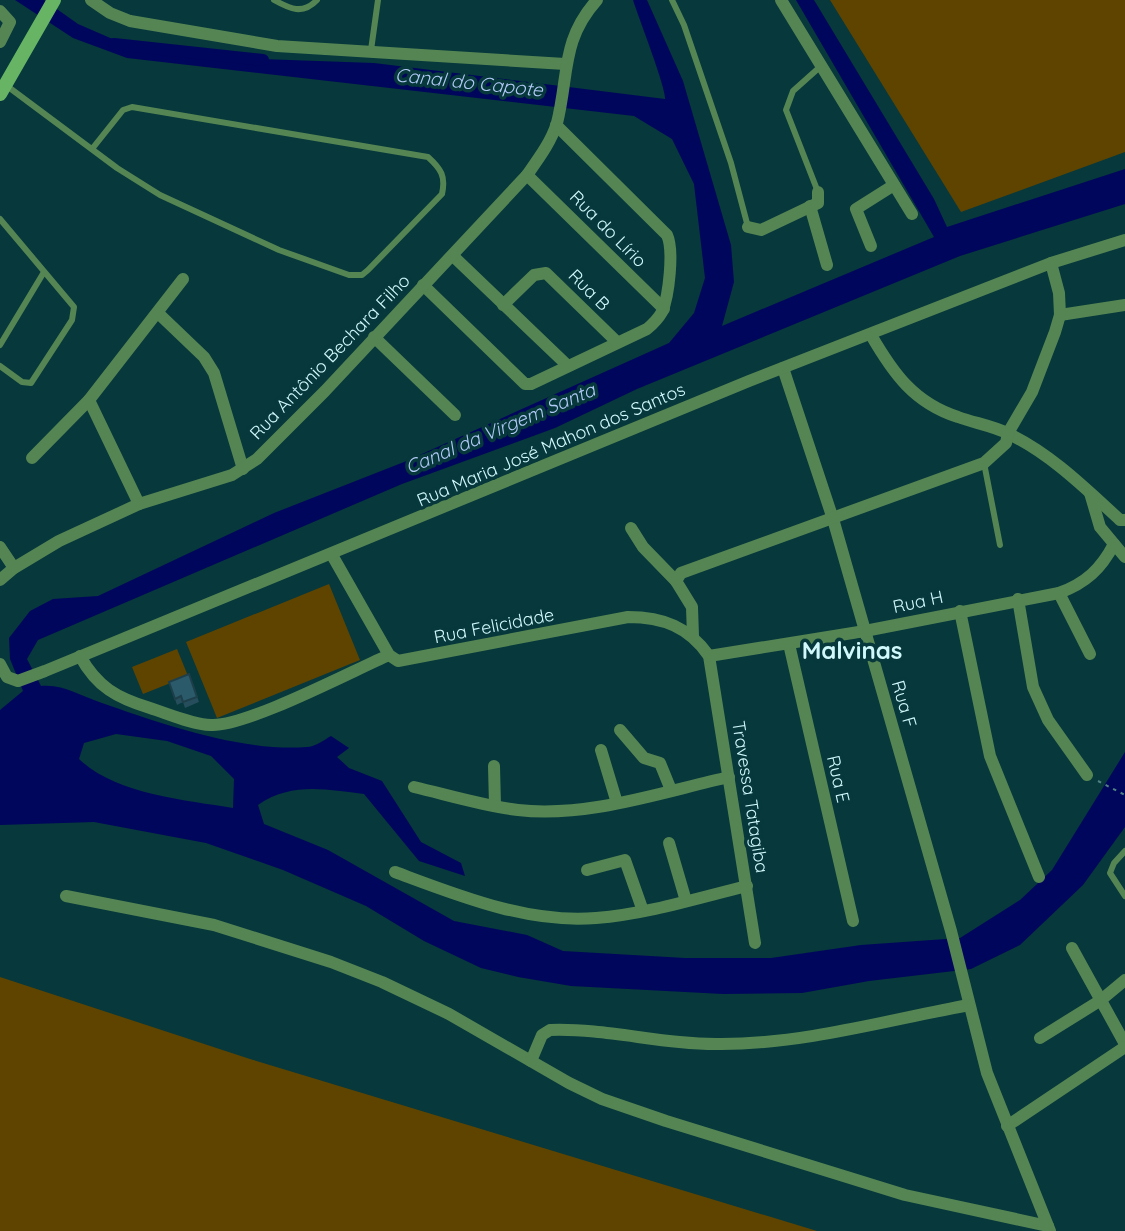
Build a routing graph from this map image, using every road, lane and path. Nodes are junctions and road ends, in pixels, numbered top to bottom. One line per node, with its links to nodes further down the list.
1 (54, 0): 14 (main road)
2 (92, 0): 11 (street)
3 (274, 0): 4 (lane)
4 (317, 0)
5 (378, 0): 11 (lane)
6 (597, 0): 13 (street, Rua Antônio Bechara Filho)
7 (672, 0): 23 (lane)
8 (781, 0): 12 (street)
9 (3, 13): 10 (street)
10 (0, 42)
11 (371, 50): 13 (street)
12 (821, 66): 18 (street); 19 (lane)
13 (564, 70): 15 (street, Rua Antônio Bechara Filho)
14 (3, 89): 16 (lane)
15 (556, 125): 17 (street, Rua Antônio Bechara Filho); 34 (street)
16 (92, 149): 16 (lane)
17 (527, 175): 26 (street, Rua Antônio Bechara Filho); 34 (street, Rua do Lírio)
18 (894, 185): 21 (street); 25 (street)
19 (818, 192): 20 (street)
20 (810, 206): 23 (street); 28 (street)
21 (912, 214)
22 (0, 219): 29 (lane)
23 (748, 226)
24 (1125, 240): 27 (street, Rua Maria José Mahon dos Santos)
25 (871, 246)
26 (453, 256): 31 (street, Rua Antônio Bechara Filho); 32 (street)
27 (1051, 262): 36 (street); 37 (street, Rua Maria José Mahon dos Santos)
28 (827, 265)
29 (44, 272): 40 (lane); 41 (lane)
30 (183, 279): 35 (street)
31 (423, 285): 38 (street, Rua Antônio Bechara Filho); 42 (street)
32 (503, 305): 39 (street, Rua B); 42 (street)
33 (1125, 305): 36 (street)
34 (663, 309): 39 (street)
35 (158, 313): 44 (street); 49 (street)
36 (1060, 315): 46 (street)
37 (871, 335): 43 (street, Rua Maria José Mahon dos Santos); 46 (street)
38 (374, 337): 45 (street); 49 (street, Rua Antônio Bechara Filho)
39 (617, 342): 42 (street)
40 (0, 345)
41 (0, 366)
42 (568, 366)
43 (783, 368): 52 (street, Rua F); 58 (street, Rua Maria José Mahon dos Santos)
44 (89, 400): 47 (street); 51 (street)
45 (455, 415)
46 (1008, 433): 48 (street); 50 (street)
47 (32, 458)
48 (984, 463): 52 (street); 56 (lane)
49 (243, 469): 51 (street, Rua Antônio Bechara Filho)
50 (1090, 492): 53 (street); 55 (street)
51 (139, 504): 60 (street, Rua Antônio Bechara Filho)
52 (833, 519): 62 (street); 66 (street, Rua F)
53 (1122, 520)
54 (631, 527): 62 (street)
55 (1114, 544): 59 (street); 63 (street, Rua H)
56 (999, 545)
57 (0, 547): 60 (street)
58 (332, 555): 70 (street); 71 (street, Rua Maria José Mahon dos Santos)
59 (1125, 557)
60 (14, 568): 61 (street, Rua Antônio Bechara Filho)
61 (0, 580)
62 (676, 581): 67 (street)
63 (1059, 593): 64 (street, Rua H); 69 (street)
64 (1018, 599): 65 (street, Rua H); 77 (street)
65 (960, 611): 66 (street, Rua H); 88 (street)
66 (865, 631): 68 (street, Rua H); 99 (street, Rua F)
67 (693, 636): 70 (street, Rua Felicidade); 72 (street, Rua Felicidade)
68 (789, 644): 72 (street, Rua H); 94 (street, Rua E)
69 (1090, 653)
70 (389, 655): 71 (street)
71 (80, 656): 73 (street, Rua Maria José Mahon dos Santos)
72 (709, 656): 78 (street, Travessa Tatagiba)
73 (0, 664)
74 (620, 730): 80 (street)
75 (601, 750): 82 (street)
76 (494, 765): 83 (street)
77 (1087, 775): 81 (path)
78 (729, 777): 80 (street); 89 (street, Travessa Tatagiba)
79 (414, 787): 83 (street)
80 (671, 790): 82 (street)
81 (1125, 795)
82 (617, 803): 83 (street)
83 (495, 805)
84 (669, 843): 92 (street)
85 (1125, 851): 91 (lane)
86 (587, 870): 93 (street)
87 (395, 872): 93 (street)
88 (1039, 877)
89 (747, 886): 92 (street); 95 (street, Travessa Tatagiba)
90 (66, 896): 102 (street)
91 (1125, 896)
92 (686, 901): 93 (street)
93 (643, 911)
94 (853, 921)
95 (755, 943)
96 (1072, 948): 98 (street)
97 (1125, 980): 98 (street)
98 (1101, 1000): 100 (street); 101 (street)
99 (969, 1005): 102 (street); 103 (street, Rua F)
100 (1040, 1038)
101 (1125, 1045): 103 (street)
102 (531, 1061): 104 (street)
103 (1007, 1126): 104 (street, Rua F)
104 (1049, 1228)

